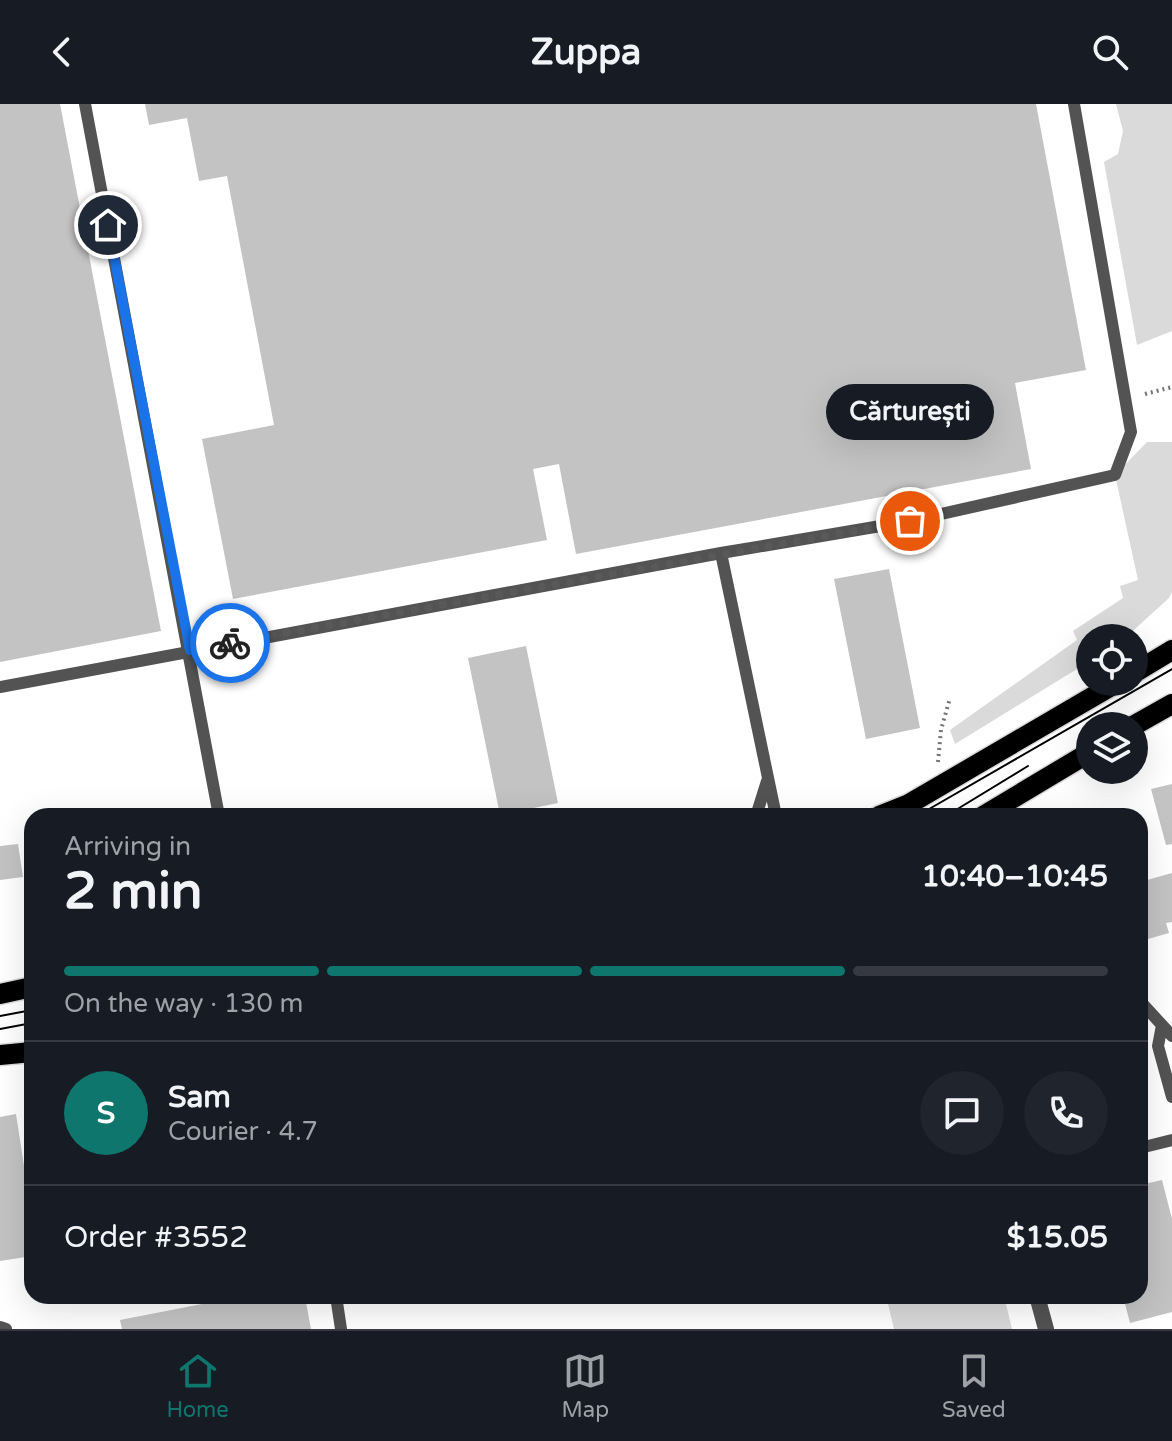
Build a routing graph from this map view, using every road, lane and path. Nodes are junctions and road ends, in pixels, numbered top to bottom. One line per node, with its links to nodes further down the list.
1 (85, 104): 6 (lane)
2 (1074, 104): 5 (lane)
3 (1172, 387): 4 (path)
4 (1145, 394)
5 (721, 553): 6 (lane); 17 (lane)
6 (190, 650): 9 (lane); 19 (lane)
7 (1172, 650): 8 (main road)
8 (1148, 665)
9 (0, 687)
10 (1094, 696): 18 (main road)
11 (950, 698): 18 (path)
12 (1172, 704): 13 (main road)
13 (1148, 718)
14 (1172, 721): 15 (main road)
15 (1148, 724)
16 (1076, 760): 23 (main road)
17 (768, 778): 20 (lane); 21 (lane)
18 (936, 789): 22 (main road)
19 (218, 808)
20 (759, 808)
21 (774, 808)
22 (899, 808)
23 (996, 808)
24 (24, 989): 25 (main road)
25 (0, 994)
26 (1148, 1010): 27 (lane)
27 (1162, 1025): 28 (lane); 31 (lane)
28 (1172, 1036)
29 (24, 1053): 30 (main road)
30 (0, 1055)
31 (1172, 1097)
32 (1172, 1140): 33 (lane)
33 (1148, 1146)
34 (337, 1304): 38 (lane)
35 (1039, 1304): 39 (street)
36 (0, 1327): 37 (lane)
37 (6, 1329)
38 (341, 1329)
39 (1046, 1329)

